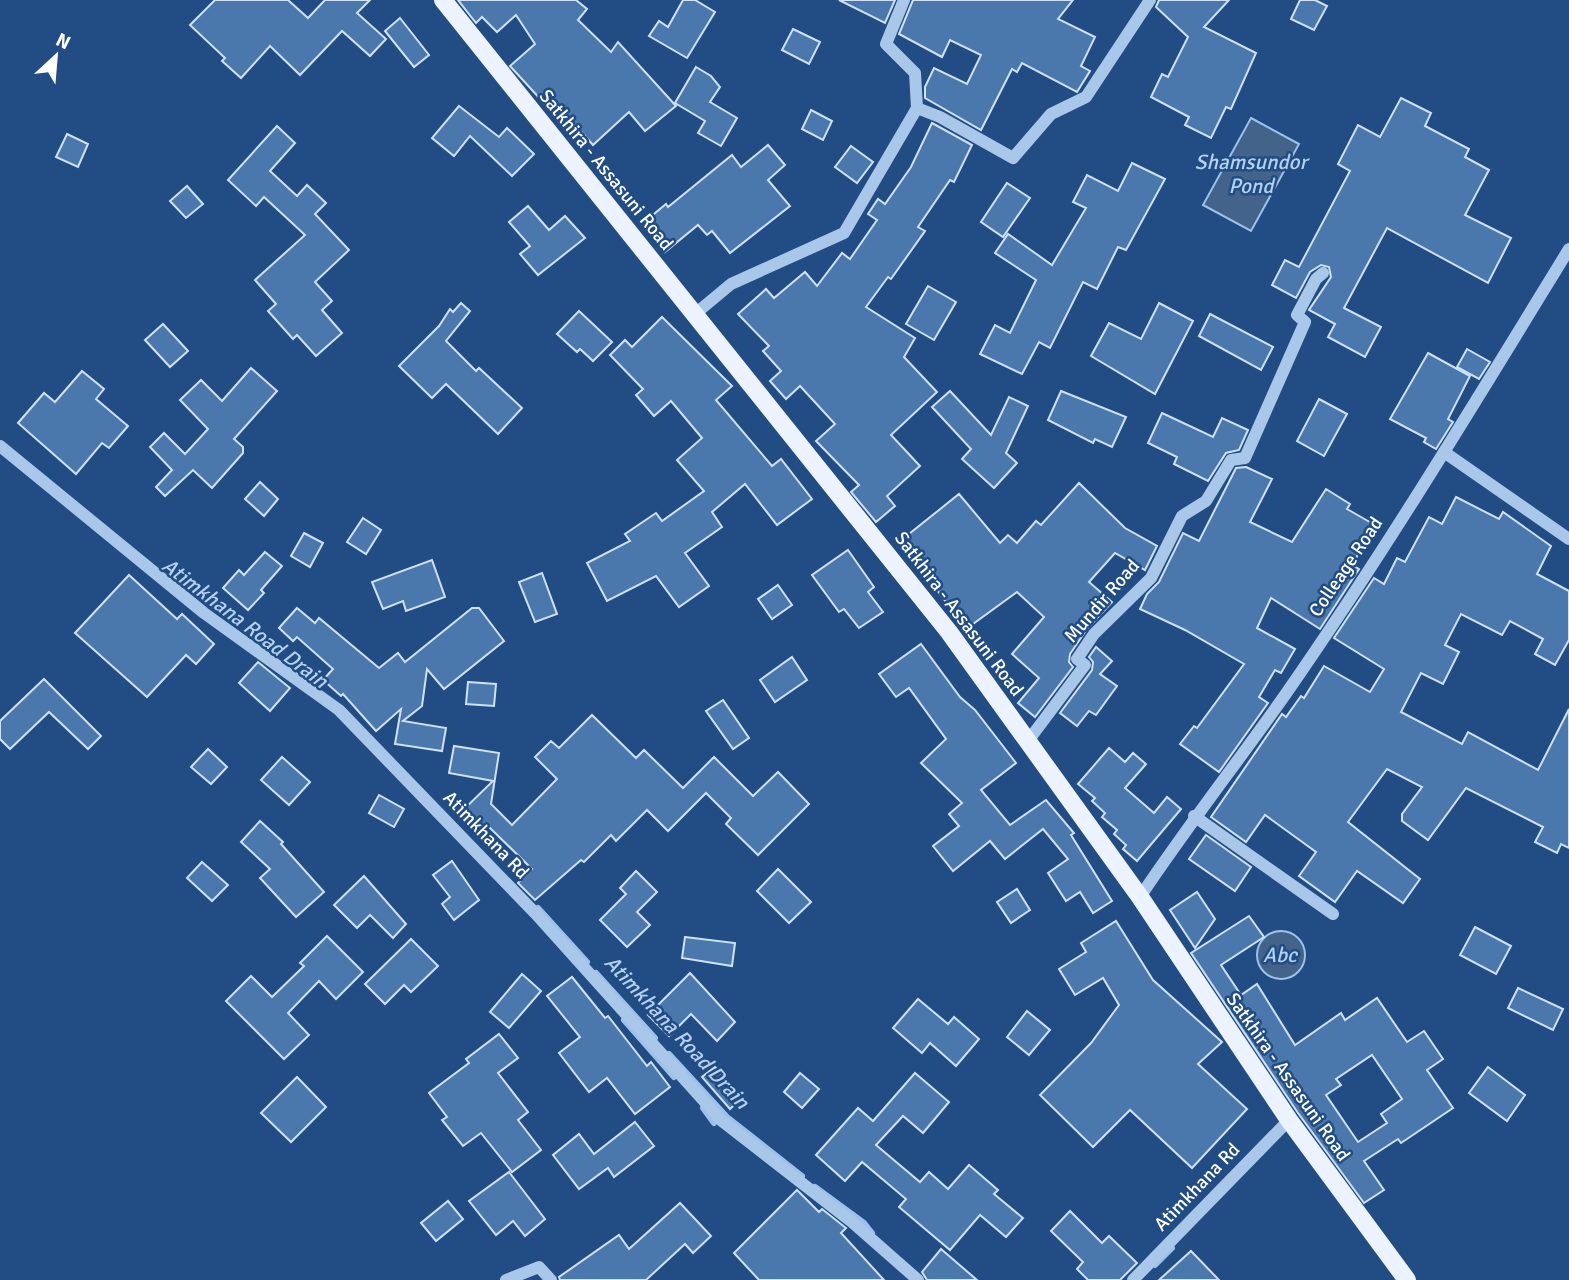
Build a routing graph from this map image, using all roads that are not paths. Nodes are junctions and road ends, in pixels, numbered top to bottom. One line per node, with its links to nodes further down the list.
1 (443, 0): 7 (main road, Satkhira - Assasuni Road)
2 (904, 0): 4 (street)
3 (1150, 0): 4 (street)
4 (918, 108): 7 (street)
5 (1569, 249): 9 (street, Colleage Road)
6 (1323, 273): 11 (street, Mundir Road)
7 (695, 314): 11 (main road, Satkhira - Assasuni Road)
8 (0, 446): 18 (street, Atimkhana Rd)
9 (1444, 452): 10 (street); 12 (street, Colleage Road)
10 (1569, 539)
11 (1028, 741): 13 (main road, Satkhira - Assasuni Road)
12 (1194, 816): 13 (street, Colleage Road); 14 (street)
13 (1140, 897): 15 (main road, Satkhira - Assasuni Road)
14 (1333, 914)
15 (1289, 1120): 19 (street, Atimkhana Rd); 20 (main road, Satkhira - Assasuni Road)
16 (506, 1280): 17 (street)
17 (551, 1280)
18 (918, 1280)
19 (1133, 1280)
20 (1407, 1280)

